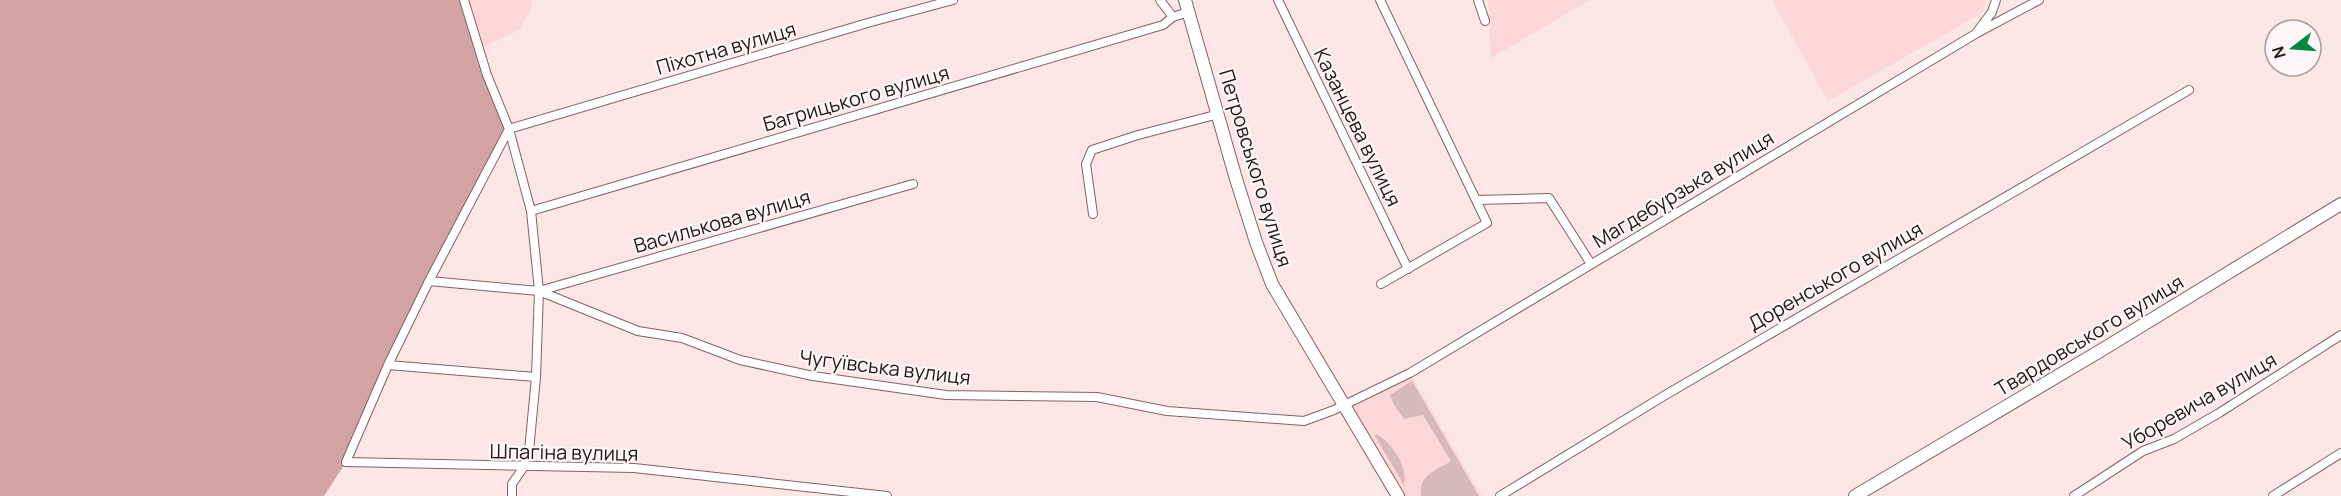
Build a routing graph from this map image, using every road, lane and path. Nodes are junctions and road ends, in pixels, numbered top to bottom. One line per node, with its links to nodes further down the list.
1 (464, 0): 15 (street)
2 (953, 0): 15 (street, Піхотна вулиця)
3 (1160, 0): 10 (street)
4 (1278, 0): 22 (street, Казанцева вулиця)
5 (1380, 0): 17 (street)
6 (1478, 0): 11 (street)
7 (1996, 0): 12 (street)
8 (2039, 0): 12 (street, Магдебурзька вулиця)
9 (1186, 6): 10 (street, Багрицького вулиця); 14 (main road, Петровського вулиця)
10 (1173, 17): 19 (street, Багрицького вулиця)
11 (1485, 21)
12 (1977, 33): 21 (street, Магдебурзька вулиця)
13 (2189, 90): 35 (street, Доренського вулиця)
14 (1218, 114): 20 (street); 29 (main road, Петровського вулиця)
15 (509, 129): 19 (street); 23 (street, Шпагіна вулиця)
16 (913, 184): 25 (street, Василькова вулиця)
17 (1476, 200): 21 (street); 22 (street)
18 (2341, 204): 36 (main road, Твардовського вулиця)
19 (531, 211): 25 (street)
20 (1093, 213)
21 (1591, 264): 29 (street, Магдебурзька вулиця)
22 (1408, 269): 24 (street)
23 (429, 281): 25 (street); 27 (street, Шпагіна вулиця)
24 (1381, 284)
25 (539, 291): 28 (street); 29 (street, Чугуївська вулиця)
26 (2341, 335): 37 (street, Уборевича вулиця)
27 (388, 365): 28 (street); 31 (street, Шпагіна вулиця)
28 (536, 377): 31 (street)
29 (1343, 405): 34 (main road, Петровського вулиця)
30 (2341, 453): 38 (street)
31 (523, 468): 32 (street); 33 (street, Шпагіна вулиця)
32 (512, 496)
33 (887, 496)
34 (1398, 496)
35 (1500, 496)
36 (1855, 496)
37 (2074, 496)
38 (2274, 496)

